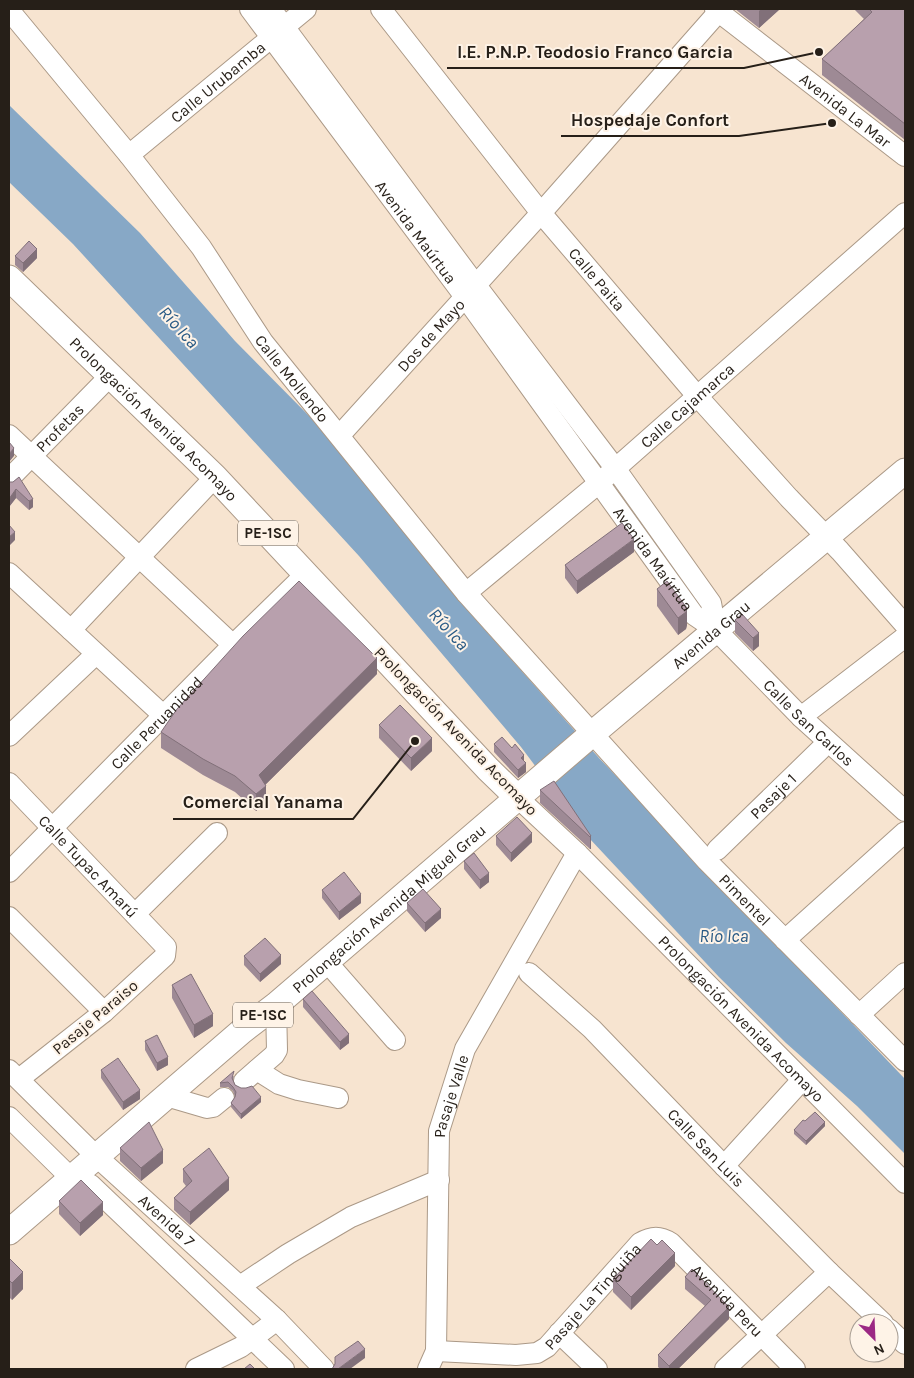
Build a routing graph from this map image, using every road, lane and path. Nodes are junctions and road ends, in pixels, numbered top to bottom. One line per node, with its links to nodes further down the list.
1 (250, 9): 7 (street, Avenida Maúrtua)
2 (271, 9): 7 (street, Avenida Maúrtua)
3 (306, 9): 7 (street, Calle Urubamba)
4 (381, 9): 10 (street, Calle Paita)
5 (718, 10): 9 (street, Avenida La Mar); 10 (street, Dos de Mayo)
6 (14, 11): 8 (street, Calle Mollendo)
7 (277, 31): 8 (street, Calle Urubamba); 13 (street, Avenida Maúrtua)
8 (129, 155): 17 (street, Calle Mollendo)
9 (905, 156)
10 (540, 213): 13 (street, Dos de Mayo); 15 (street, Calle Paita)
11 (905, 213): 15 (street, Calle Cajamarca)
12 (9, 278): 14 (main road, Prolongación Avenida Acomayo / PE-1SC)
13 (470, 290): 17 (street, Dos de Mayo); 19 (street, Avenida Maúrtua); 23 (street, Avenida Maúrtua)
14 (110, 376): 18 (street, Profetas); 21 (main road, Prolongación Avenida Acomayo / PE-1SC)
15 (698, 397): 19 (street, Calle Cajamarca); 24 (street, Calle Paita)
16 (9, 435): 18 (street)
17 (340, 435): 28 (street, Calle Mollendo)
18 (31, 456): 22 (street, Profetas); 25 (street)
19 (614, 468): 23 (street, Calle Cajamarca); 31 (street, Avenida Maúrtua)
20 (905, 471): 24 (main road, Avenida Grau)
21 (214, 477): 25 (street); 27 (main road, Prolongación Avenida Acomayo / PE-1SC)
22 (9, 479)
23 (599, 483): 28 (street, Calle Cajamarca); 31 (street, Avenida Maúrtua)
24 (827, 537): 29 (street, Calle Paita); 31 (main road, Avenida Grau)
25 (139, 557): 30 (street); 33 (street)
26 (9, 573): 30 (street)
27 (306, 574): 33 (street, Calle Peruanidad); 41 (main road, Prolongación Avenida Acomayo / PE-1SC)
28 (466, 592): 38 (street, Calle Mollendo)
29 (905, 625)
30 (71, 630): 34 (street)
31 (716, 630): 36 (street, Calle San Carlos); 38 (main road, Avenida Grau)
32 (905, 637): 36 (street)
33 (233, 644): 35 (street, Calle Peruanidad)
34 (96, 654): 35 (street); 37 (street)
35 (164, 716): 43 (street, Calle Peruanidad)
36 (801, 717): 39 (street, Calle San Carlos)
37 (9, 736)
38 (589, 737): 41 (main road, Avenida Grau); 51 (street, Pimentel)
39 (827, 741): 42 (street, Calle San Carlos); 46 (street, Pasaje 1)
40 (9, 783): 43 (street, Calle Tupac Amarú)
41 (527, 790): 47 (street, Prolongación Avenida Acomayo); 53 (main road, Prolongación Avenida Miguel Grau / PE-1SC)
42 (905, 811)
43 (53, 828): 48 (street, Calle Peruanidad); 49 (street, Calle Tupac Amarú)
44 (905, 832): 51 (street)
45 (218, 834): 49 (street)
46 (717, 850)
47 (577, 853): 62 (street, Prolongación Avenida Acomayo); 70 (street, Pasaje Valle)
48 (9, 872)
49 (135, 914): 52 (street, Calle Tupac Amarú)
50 (9, 917): 57 (street)
51 (785, 940): 58 (street, Pimentel)
52 (167, 951): 57 (street, Pasaje Paraiso)
53 (326, 961): 56 (main road, Prolongación Avenida Miguel Grau / PE-1SC); 59 (street)
54 (529, 973): 68 (street, Calle San Luis)
55 (905, 973): 58 (street)
56 (276, 1005): 63 (main road, Prolongación Avenida Miguel Grau / PE-1SC); 65 (street)
57 (104, 1012): 61 (street, Pasaje Paraiso)
58 (859, 1015): 60 (street, Pimentel)
59 (395, 1040)
60 (905, 1061)
61 (14, 1075): 67 (street, Avenida 7)
62 (802, 1080): 68 (street); 71 (street, Prolongación Avenida Acomayo)
63 (166, 1096): 64 (street); 67 (main road, Prolongación Avenida Miguel Grau / PE-1SC)
64 (224, 1098)
65 (338, 1098)
66 (9, 1117): 69 (street, Avenida 7)
67 (96, 1156): 69 (main road, Prolongación Avenida Miguel Grau / PE-1SC); 75 (street, Avenida 7)
68 (724, 1166): 74 (street, Calle San Luis)
69 (72, 1178): 72 (main road, Prolongación Avenida Miguel Grau / PE-1SC); 80 (street, Avenida 7)
70 (439, 1180): 75 (street); 81 (street, Pasaje Valle)
71 (905, 1183)
72 (9, 1232)
73 (658, 1237): 78 (street, Pasaje La Tinguiña); 79 (street, Avenida Peru)
74 (829, 1272): 76 (street, Calle San Luis); 79 (street)
75 (240, 1286): 77 (street, Avenida 7)
76 (872, 1313)
77 (277, 1320): 80 (street); 85 (street, Avenida 7)
78 (559, 1333): 81 (street, Pasaje La Tinguiña); 86 (street)
79 (762, 1335): 87 (street); 88 (street, Avenida Peru)
80 (247, 1343): 82 (street); 83 (street); 84 (street, Avenida 7)
81 (432, 1360)
82 (196, 1369)
83 (232, 1369)
84 (284, 1369)
85 (324, 1369)
86 (597, 1369)
87 (725, 1369)
88 (795, 1369)

